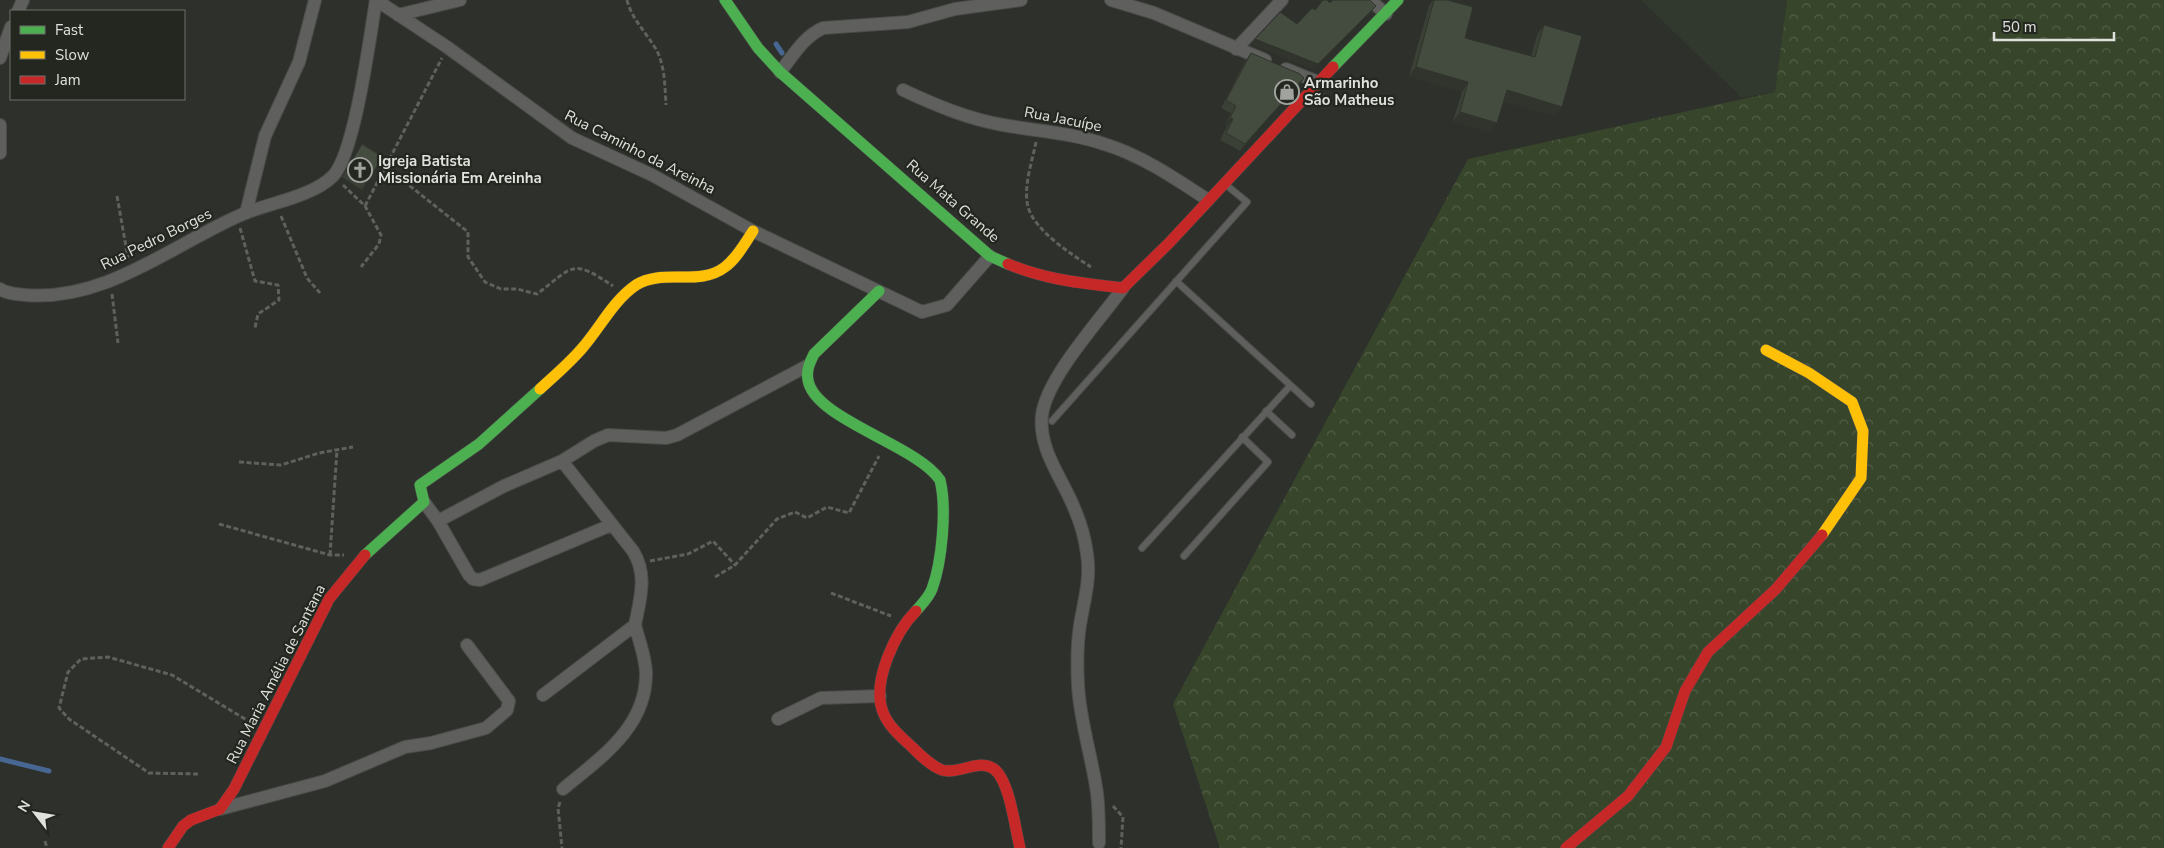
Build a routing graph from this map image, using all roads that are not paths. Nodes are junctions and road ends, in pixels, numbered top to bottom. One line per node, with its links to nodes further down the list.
1 (315, 0): 22 (street)
2 (376, 0): 11 (street, Rua Caminho da Areinha); 22 (street, Rua Pedro Borges)
3 (460, 0): 11 (street)
4 (725, 0): 15 (street, Rua Mata Grande)
5 (1021, 0): 15 (street)
6 (1111, 0): 13 (street)
7 (1282, 0): 13 (street)
8 (1370, 0): 10 (street)
9 (1398, 0): 10 (street)
10 (1386, 14): 16 (street)
11 (398, 15): 23 (street, Rua Caminho da Areinha)
12 (10, 30): 14 (street)
13 (1236, 49): 16 (street)
14 (0, 58)
15 (780, 72): 24 (street, Rua Mata Grande)
16 (1318, 82): 20 (street)
17 (903, 90): 21 (street, Rua Jacuípe)
18 (0, 125): 19 (street)
19 (0, 153)
20 (1224, 183): 21 (street); 25 (lane)
21 (1208, 200): 26 (street)
22 (241, 215): 27 (street, Rua Pedro Borges)
23 (754, 231): 28 (street, Rua Caminho da Areinha); 38 (street)
24 (990, 256): 26 (street, Rua Mata Grande); 28 (street, Rua Caminho da Areinha)
25 (1176, 282): 31 (lane); 34 (lane)
26 (1123, 288): 50 (street)
27 (0, 289)
28 (878, 291): 30 (street)
29 (1766, 350): 53 (street)
30 (807, 366): 37 (street); 46 (street)
31 (1290, 386): 32 (lane); 33 (lane)
32 (1311, 404)
33 (1266, 411): 35 (lane); 36 (lane)
34 (1052, 421)
35 (1292, 435)
36 (1242, 438): 41 (lane); 42 (lane)
37 (562, 461): 39 (street); 40 (street)
38 (424, 502): 39 (street); 49 (street, Rua Maria Amélia de Santana)
39 (438, 520): 40 (street)
40 (611, 526): 43 (street)
41 (1142, 548)
42 (1184, 556)
43 (635, 625): 45 (street); 48 (street)
44 (467, 645): 49 (street)
45 (543, 694)
46 (880, 696): 47 (street); 52 (street)
47 (778, 719)
48 (563, 789)
49 (220, 809): 51 (street)
50 (1100, 842)
51 (168, 848)
52 (1020, 848)
53 (1566, 848)

